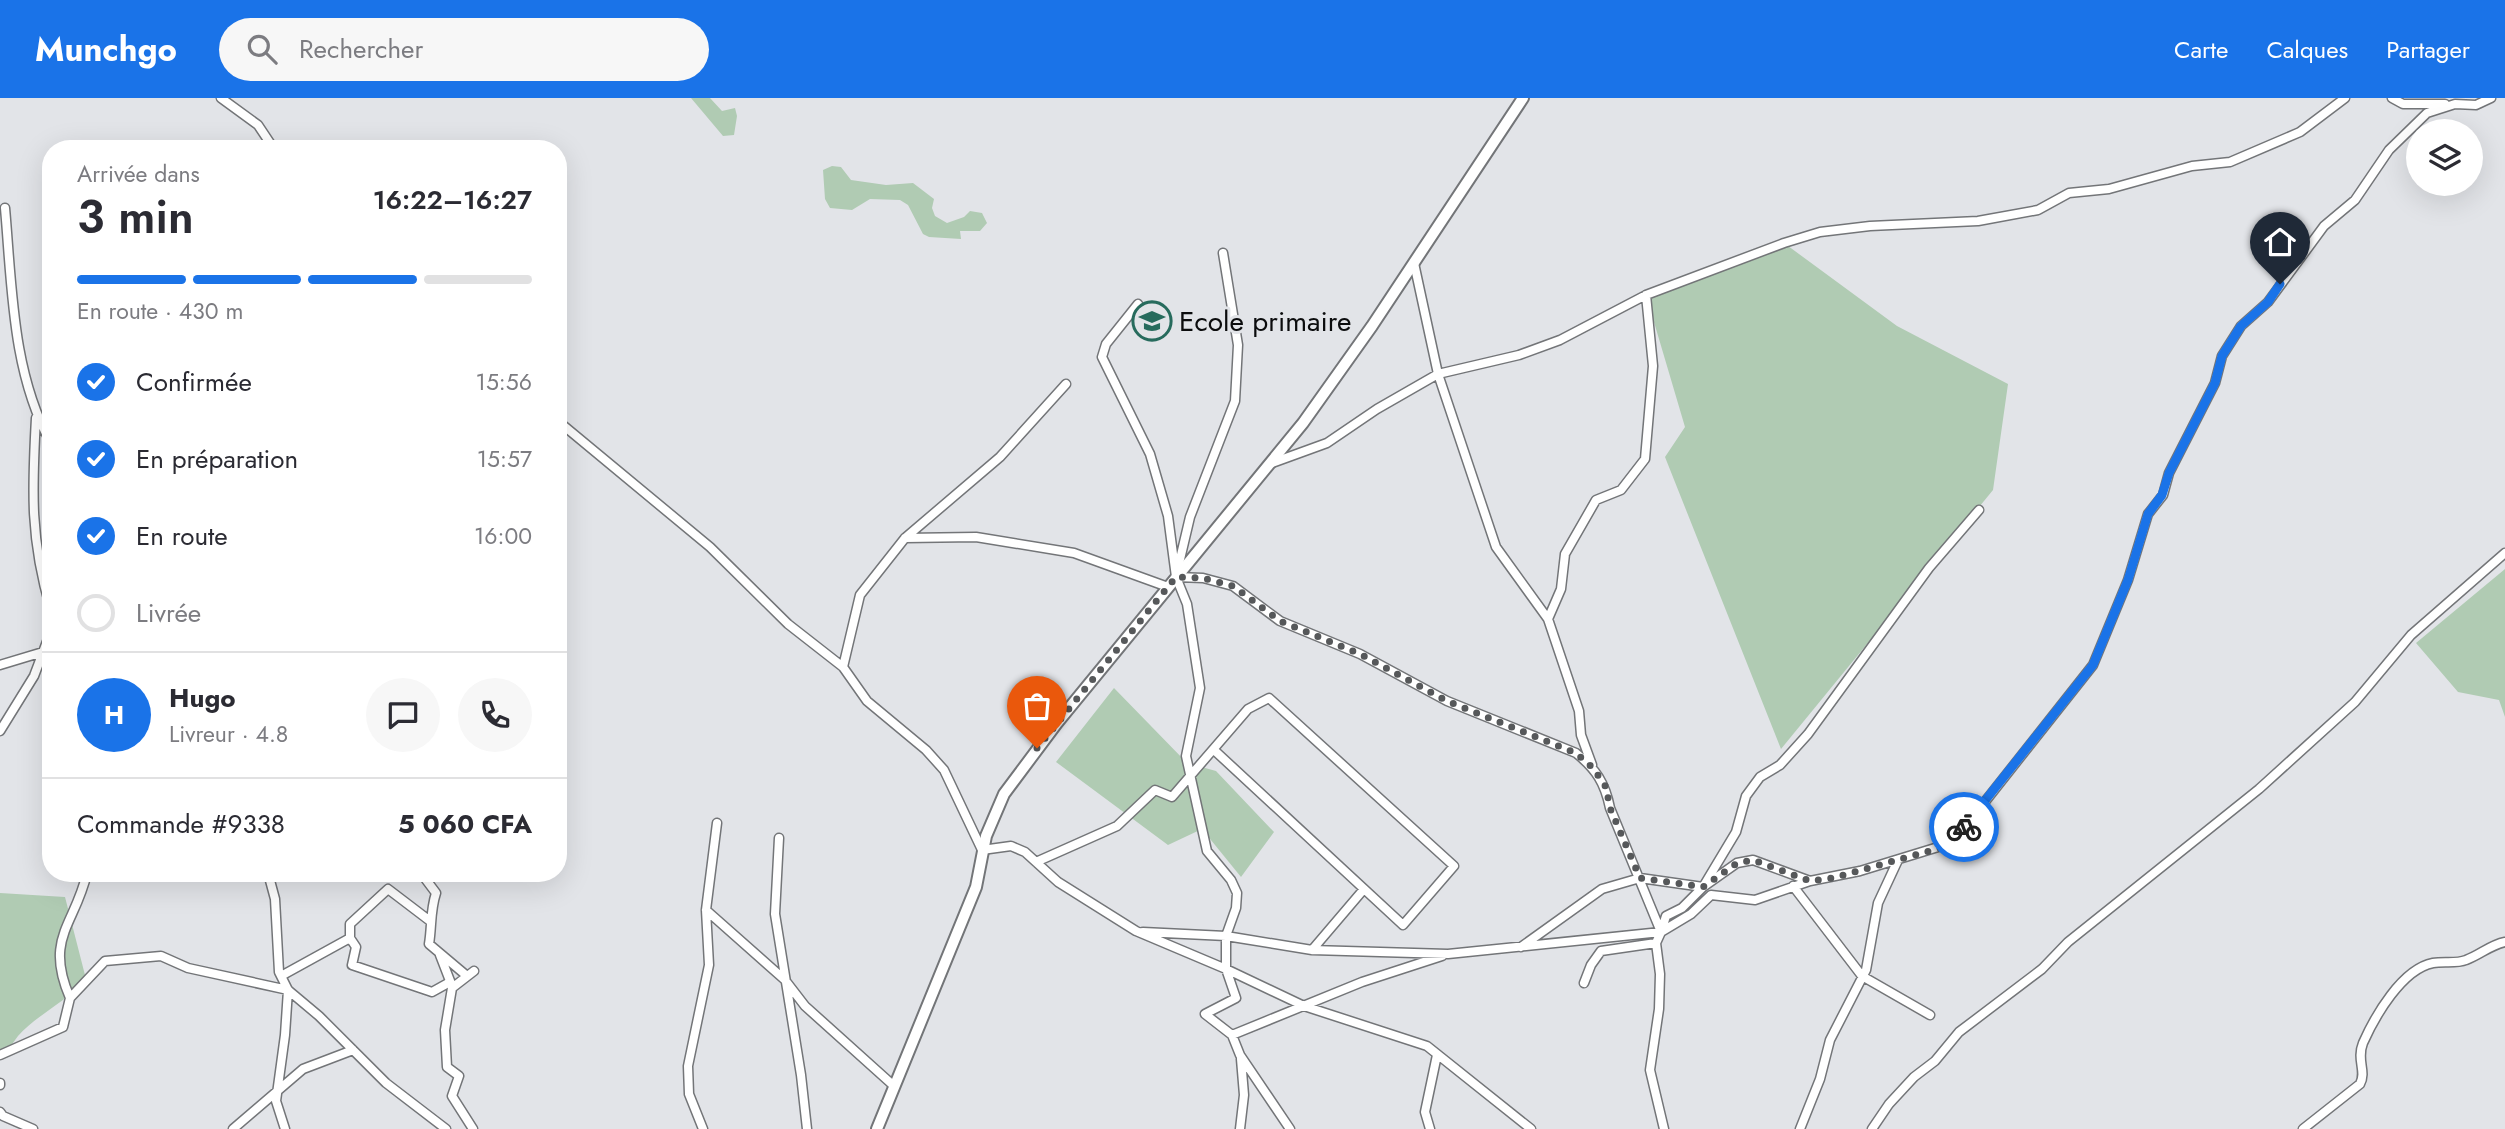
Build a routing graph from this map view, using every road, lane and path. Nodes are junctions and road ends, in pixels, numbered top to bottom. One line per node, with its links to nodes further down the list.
1 (221, 98): 7 (street)
2 (1523, 98): 10 (street)
3 (2345, 98): 11 (street)
4 (2392, 98): 6 (street)
5 (2491, 98): 6 (street)
6 (2455, 104): 37 (street)
7 (268, 140)
8 (5, 208): 15 (street)
9 (1223, 253): 23 (street)
10 (1414, 263): 13 (street); 18 (street)
11 (1646, 295): 13 (street); 25 (street)
12 (1138, 304): 23 (street)
13 (1438, 374): 18 (street); 25 (street)
14 (1066, 384): 20 (street)
15 (36, 418): 16 (street); 22 (street)
16 (42, 428)
17 (567, 428): 29 (street)
18 (1272, 463): 23 (street)
19 (1979, 510): 45 (street)
20 (905, 538): 24 (street); 29 (street)
21 (2505, 553): 91 (street)
22 (42, 565)
23 (1176, 577): 24 (street); 32 (street); 33 (street)
24 (1168, 587): 36 (street)
25 (1548, 620): 32 (street)
26 (42, 652): 28 (street)
27 (42, 655): 30 (street)
28 (0, 665)
29 (843, 667): 36 (street)
30 (0, 731)
31 (1214, 750): 33 (street); 46 (street); 46 (street)
32 (1593, 768): 39 (street)
33 (1190, 773): 38 (street); 51 (street)
34 (717, 823): 47 (street)
35 (779, 838): 62 (street)
36 (982, 850): 38 (street); 74 (street)
37 (1898, 860): 40 (street); 61 (street)
38 (1036, 862): 49 (street)
39 (1640, 878): 45 (street); 50 (street); 55 (street)
40 (1810, 881): 44 (street); 45 (street)
41 (83, 882): 66 (street)
42 (270, 882): 60 (street)
43 (428, 882): 48 (street)
44 (1793, 886): 50 (street); 61 (street)
45 (1703, 887): 50 (street)
46 (1364, 889): 56 (street)
47 (706, 910): 62 (street); 82 (street)
48 (430, 921): 52 (street); 57 (street)
49 (1136, 932): 51 (street); 59 (street)
50 (1661, 932): 54 (street); 55 (street)
51 (1226, 936): 56 (street); 59 (street)
52 (350, 938): 60 (street); 64 (street)
53 (2505, 942): 92 (street)
54 (1656, 943): 63 (street); 89 (street)
55 (1521, 947): 58 (street)
56 (1312, 950): 58 (street)
57 (439, 952): 64 (street); 64 (street)
58 (1448, 954): 67 (street)
59 (1226, 969): 67 (street); 69 (street)
60 (281, 976): 65 (street)
61 (1862, 976): 68 (street); 90 (street)
62 (785, 980): 74 (street); 83 (street)
63 (1584, 984)
64 (451, 985): 81 (street)
65 (288, 990): 66 (street); 70 (street); 75 (street)
66 (70, 998): 71 (street)
67 (1304, 1006): 69 (street); 73 (street)
68 (1930, 1015)
69 (1232, 1035): 72 (street)
70 (353, 1050): 75 (street); 80 (street)
71 (0, 1055)
72 (1240, 1055): 85 (street); 86 (street)
73 (1437, 1055): 87 (street); 88 (street)
74 (894, 1086): 84 (street)
75 (278, 1088): 78 (street); 79 (street)
76 (0, 1112): 77 (street)
77 (33, 1129)
78 (233, 1129)
79 (285, 1129)
80 (446, 1129)
81 (472, 1129)
82 (703, 1129)
83 (807, 1129)
84 (877, 1129)
85 (1240, 1129)
86 (1290, 1129)
87 (1430, 1129)
88 (1531, 1129)
89 (1664, 1129)
90 (1800, 1129)
91 (1872, 1129)
92 (2303, 1129)

